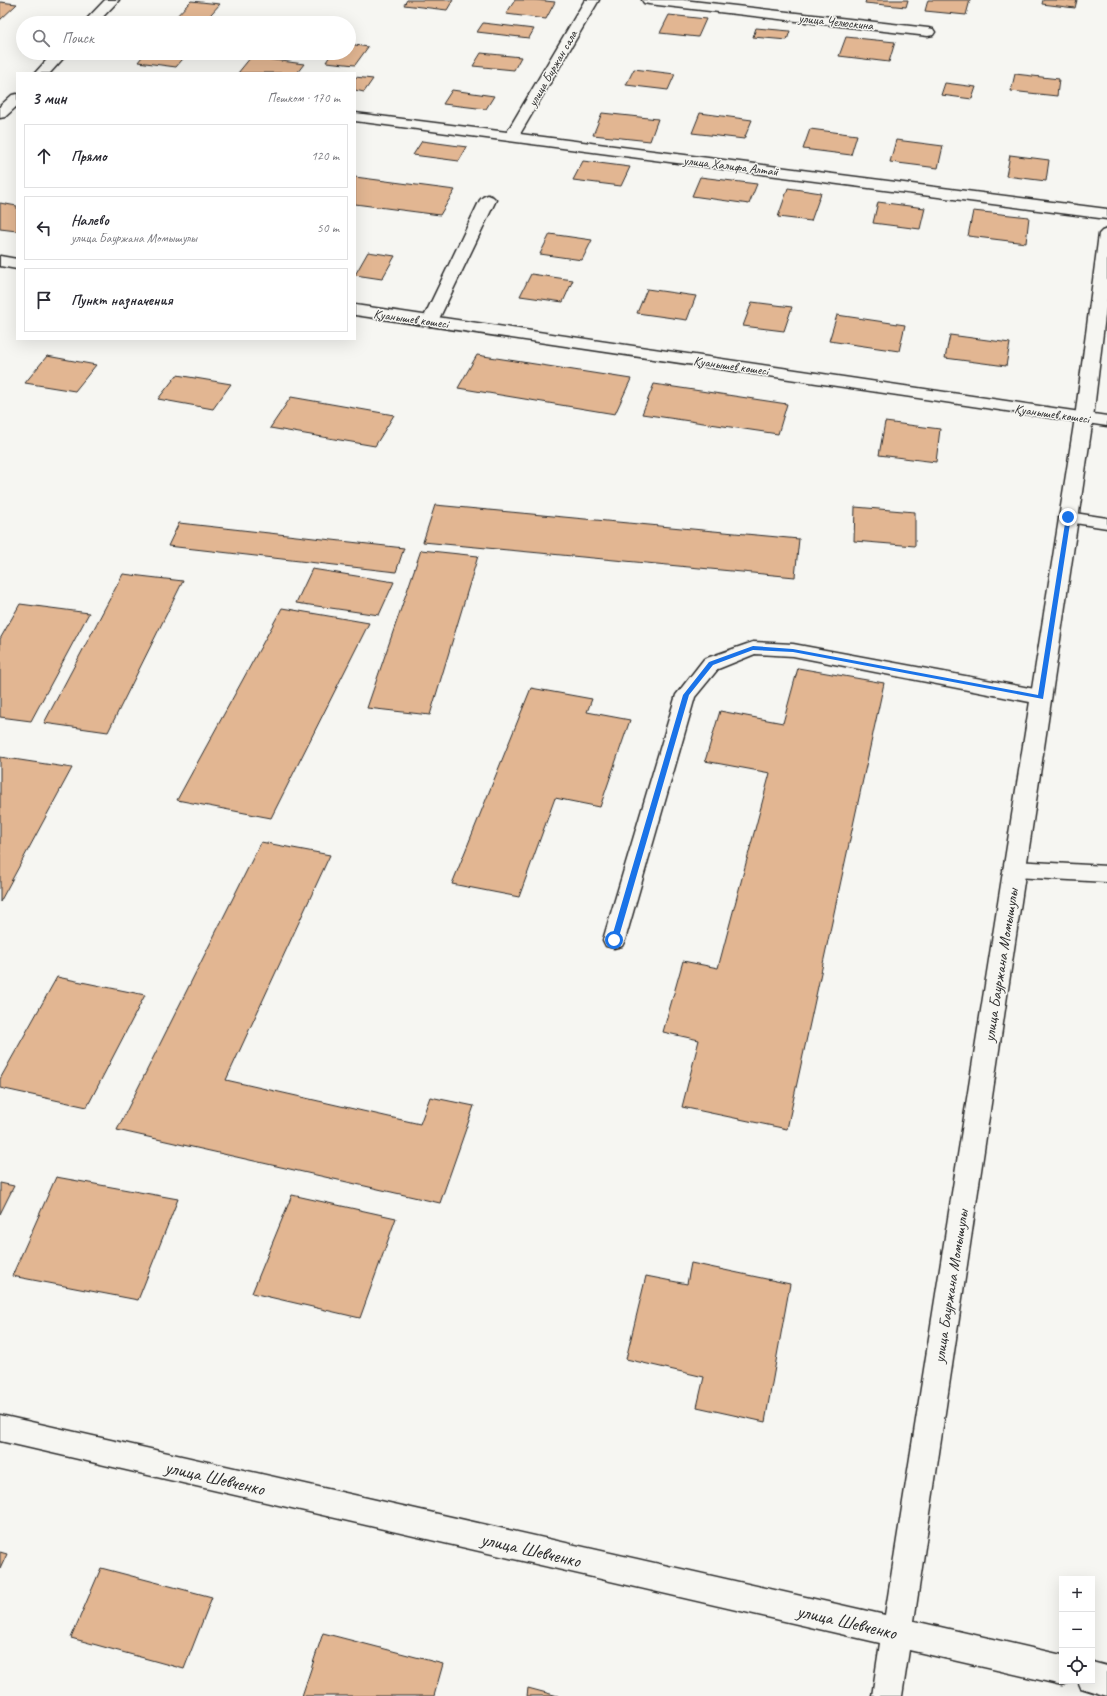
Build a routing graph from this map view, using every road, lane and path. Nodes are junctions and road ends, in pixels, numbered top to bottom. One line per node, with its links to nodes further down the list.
1 (95, 0): 4 (street)
2 (592, 0): 12 (street, улица Биржан сала)
3 (649, 0): 6 (street, улица Челюскина)
4 (111, 1): 5 (street)
5 (97, 16)
6 (928, 32)
7 (54, 60): 8 (street)
8 (43, 72)
9 (16, 99): 10 (street)
10 (0, 114)
11 (356, 117): 12 (street, улица Халифа Алтай)
12 (512, 136): 14 (street, улица Халифа Алтай)
13 (488, 200): 19 (street)
14 (1107, 214)
15 (1107, 234): 20 (street, улица Бауржана Момышулы)
16 (0, 261): 17 (street)
17 (16, 264)
18 (356, 310): 19 (street, Қуанышев көшесі)
19 (430, 321): 20 (street, Қуанышев көшесі)
20 (1084, 418): 21 (street, Қуанышев көшесі); 22 (street, улица Бауржана Момышулы)
21 (1107, 421)
22 (1068, 517): 23 (lane); 24 (street, улица Бауржана Момышулы)
23 (1107, 523)
24 (1040, 697): 25 (street, улица Бауржана Момышулы); 27 (lane)
25 (1014, 869): 26 (lane); 29 (street, улица Бауржана Момышулы)
26 (1107, 874)
27 (614, 940)
28 (0, 1428): 29 (street, улица Шевченко)
29 (897, 1632): 30 (street, улица Шевченко); 33 (street, улица Бауржана Момышулы)
30 (1059, 1669)
31 (1095, 1679): 32 (street)
32 (1107, 1681)
33 (887, 1696)

